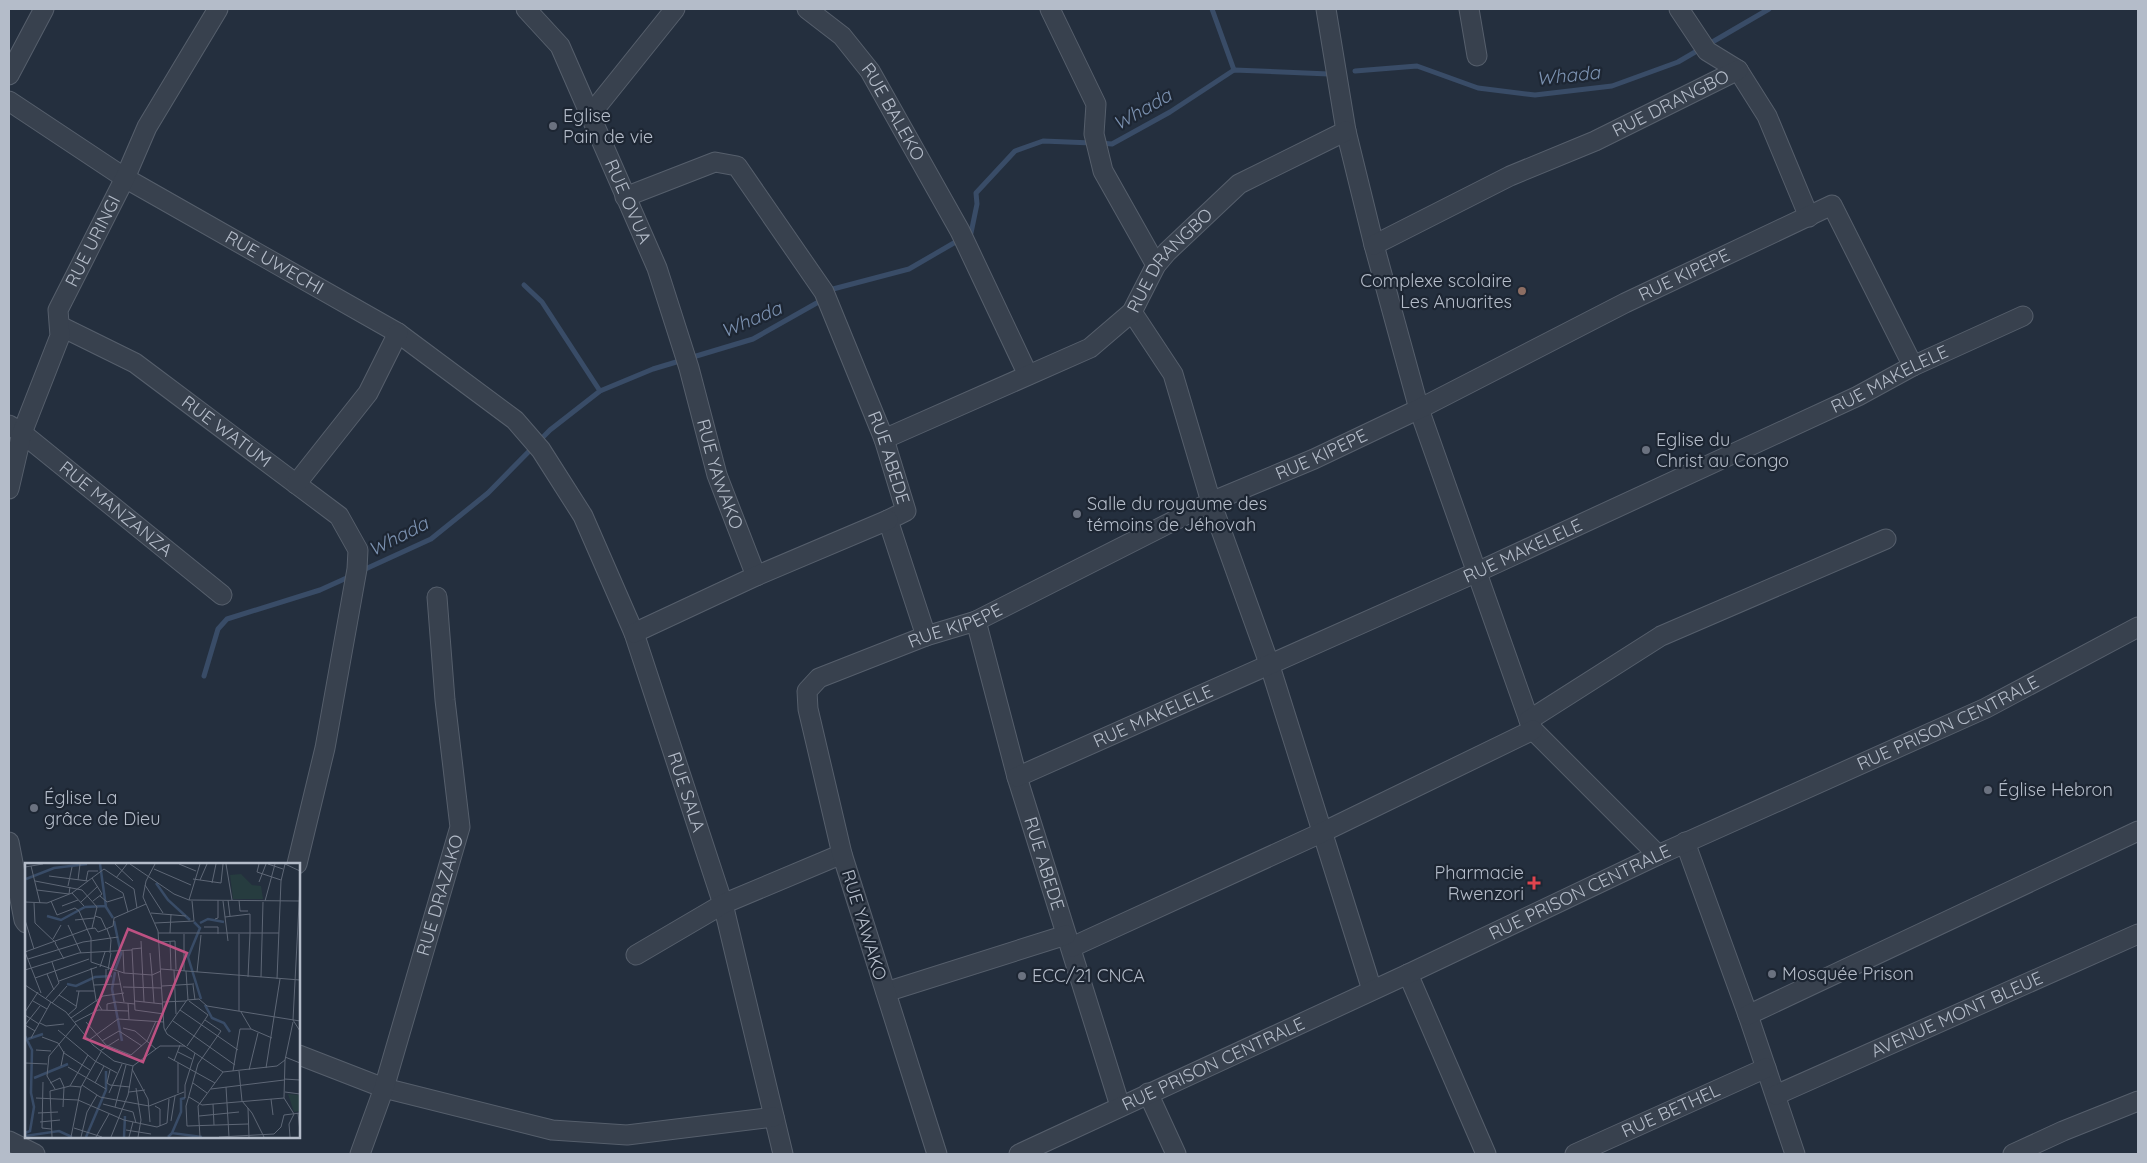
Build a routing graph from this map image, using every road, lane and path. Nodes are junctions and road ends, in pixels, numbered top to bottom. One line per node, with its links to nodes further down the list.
1 (44, 9): 12 (street)
2 (218, 9): 16 (street, RUE URINGI)
3 (526, 9): 14 (street, RUE OVUA)
4 (675, 9): 14 (street)
5 (807, 9): 27 (street, RUE BALEKO)
6 (1050, 9): 20 (street)
7 (1326, 9): 15 (street)
8 (1469, 9): 10 (street)
9 (1679, 9): 11 (street)
10 (1477, 56)
11 (1738, 70): 18 (street); 19 (street, RUE DRANGBO)
12 (9, 75)
13 (9, 101): 16 (street, RUE UWECHI)
14 (590, 115): 17 (street, RUE OVUA)
15 (1346, 131): 19 (street); 20 (street, RUE DRANGBO)
16 (125, 178): 23 (street, RUE URINGI); 24 (street, RUE UWECHI)
17 (624, 197): 25 (street, RUE OVUA); 30 (street, RUE ABEDE)
18 (1809, 217): 26 (street, RUE KIPEPE); 28 (street, RUE KIPEPE)
19 (1374, 245): 28 (street)
20 (1156, 265): 21 (street, RUE DRANGBO)
21 (1132, 312): 27 (street, RUE DRANGBO); 34 (street)
22 (2024, 316): 26 (street, RUE MAKELELE)
23 (60, 326): 29 (street, RUE URINGI); 32 (street, RUE WATUM)
24 (398, 333): 31 (street, RUE UWECHI); 32 (street)
25 (686, 360): 38 (street, RUE YAWAKO)
26 (1913, 366): 37 (street, RUE MAKELELE)
27 (1028, 375): 30 (street, RUE DRANGBO)
28 (1419, 409): 34 (street, RUE KIPEPE); 37 (street)
29 (16, 429): 33 (street, RUE URINGI); 39 (street, RUE MANZANZA)
30 (884, 438): 35 (street, RUE ABEDE)
31 (536, 444): 43 (street, RUE SALA)
32 (296, 484): 55 (street, RUE WATUM)
33 (9, 489)
34 (1211, 502): 41 (street, RUE KIPEPE); 45 (street)
35 (888, 520): 38 (street); 44 (street, RUE ABEDE)
36 (1886, 539): 47 (street)
37 (1476, 573): 45 (street, RUE MAKELELE); 47 (street)
38 (756, 576): 43 (street)
39 (222, 595)
40 (437, 597): 67 (street, RUE DRAZAKO)
41 (976, 621): 44 (street, RUE KIPEPE); 48 (street, RUE ABEDE)
42 (2138, 627): 52 (street, RUE PRISON CENTRALE)
43 (634, 633): 56 (street, RUE SALA)
44 (926, 636): 46 (street, RUE KIPEPE)
45 (1270, 666): 48 (street, RUE MAKELELE); 50 (street)
46 (807, 691): 53 (street, RUE YAWAKO)
47 (1531, 725): 50 (street); 54 (street)
48 (1018, 777): 59 (street, RUE ABEDE)
49 (2138, 831): 64 (street)
50 (1322, 832): 59 (street); 62 (street)
51 (9, 842): 57 (street)
52 (1685, 842): 54 (street, RUE PRISON CENTRALE); 64 (street)
53 (842, 854): 56 (street); 63 (street, RUE YAWAKO)
54 (1658, 854): 61 (street, RUE PRISON CENTRALE)
55 (297, 863)
56 (723, 904): 60 (street); 72 (street, RUE SALA)
57 (25, 922)
58 (2138, 934): 69 (street, AVENUE MONT BLEUE)
59 (1069, 941): 63 (street); 71 (street, RUE ABEDE)
60 (636, 955)
61 (1408, 974): 62 (street, RUE PRISON CENTRALE); 80 (street)
62 (1372, 990): 68 (street, RUE PRISON CENTRALE)
63 (886, 992): 77 (street, RUE YAWAKO)
64 (1748, 1015): 66 (street)
65 (300, 1055): 67 (street)
66 (1766, 1068): 69 (street); 81 (street, RUE BETHEL)
67 (384, 1088): 72 (street); 75 (street, RUE DRAZAKO)
68 (1148, 1093): 71 (street, RUE PRISON CENTRALE); 79 (street)
69 (1776, 1095): 82 (street)
70 (2138, 1101): 83 (street)
71 (1120, 1106): 78 (street, RUE PRISON CENTRALE)
72 (774, 1117): 76 (street, RUE SALA)
73 (9, 1141): 74 (street)
74 (34, 1154)
75 (360, 1154)
76 (783, 1154)
77 (937, 1154)
78 (1019, 1154)
79 (1176, 1154)
80 (1486, 1154)
81 (1575, 1154)
82 (1794, 1154)
83 (2014, 1154)

